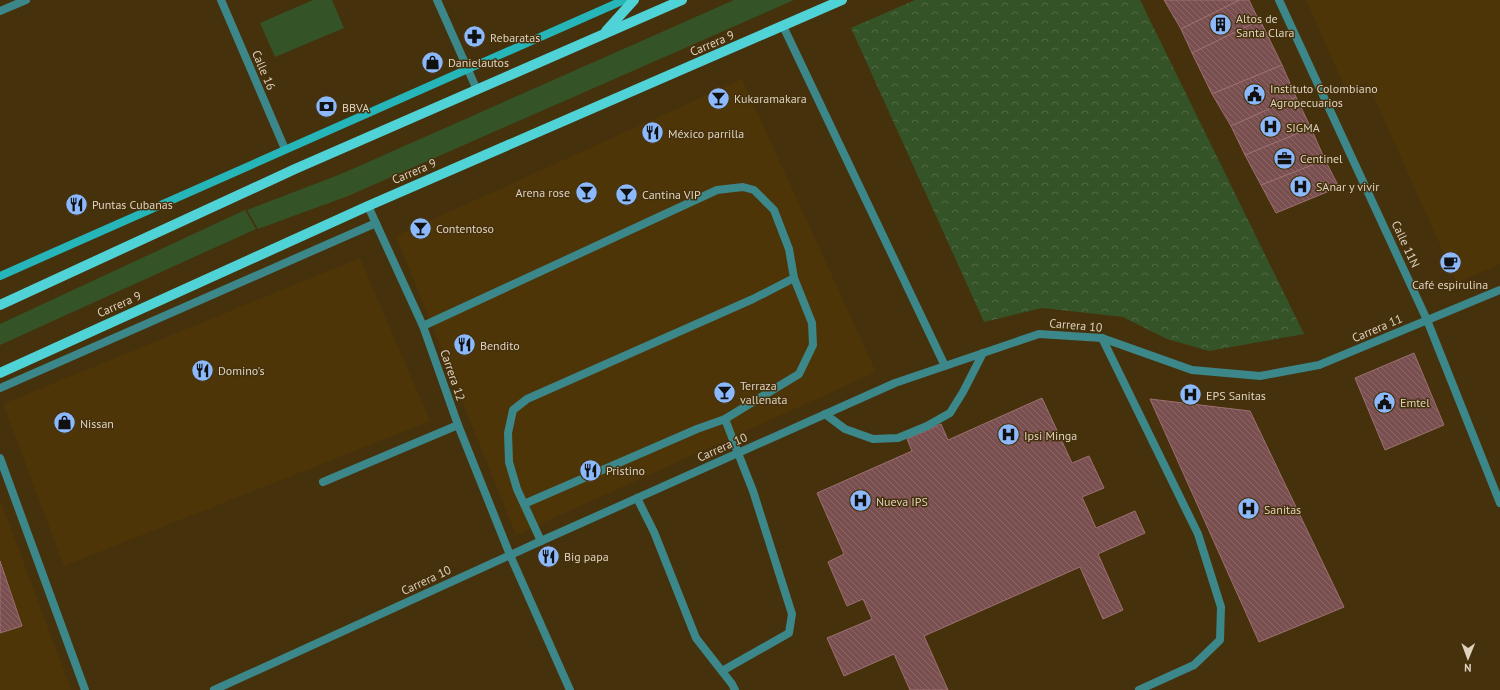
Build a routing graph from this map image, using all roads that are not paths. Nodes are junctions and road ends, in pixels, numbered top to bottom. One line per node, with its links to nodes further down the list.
1 (26, 0): 9 (street)
2 (221, 0): 15 (street, Calle 16)
3 (437, 0): 13 (street)
4 (624, 0): 13 (street)
5 (634, 0): 12 (main road)
6 (682, 0): 12 (main road)
7 (842, 0): 11 (main road, Carrera 9)
8 (1279, 0): 22 (street, Calle 11N)
9 (12, 3): 10 (street)
10 (0, 11)
11 (783, 26): 16 (main road, Carrera 9); 26 (street)
12 (604, 35): 14 (main road)
13 (468, 70): 14 (street); 15 (street)
14 (477, 90): 21 (main road)
15 (285, 149): 18 (street)
16 (368, 206): 17 (street, Carrera 12); 27 (main road, Carrera 9)
17 (376, 223): 23 (street, Carrera 12); 29 (street)
18 (0, 276)
19 (794, 278): 23 (street); 31 (street); 38 (street)
20 (1500, 290): 22 (street, Carrera 11)
21 (0, 305)
22 (1428, 320): 28 (street, Carrera 11); 37 (street, Calle 11N)
23 (423, 326): 32 (street, Carrera 12)
24 (1102, 338): 25 (street, Carrera 10); 28 (street, Carrera 10); 46 (street)
25 (983, 353): 26 (street, Carrera 10); 30 (street)
26 (945, 366): 30 (street, Carrera 10)
27 (0, 373)
28 (1260, 376)
29 (0, 388)
30 (825, 414): 33 (street, Carrera 10)
31 (725, 419): 33 (street); 38 (street)
32 (458, 425): 35 (street); 40 (street, Carrera 12)
33 (738, 453): 36 (street, Carrera 10); 41 (street)
34 (0, 458): 42 (street)
35 (323, 482)
36 (637, 498): 39 (street, Carrera 10); 41 (street)
37 (1500, 503)
38 (524, 504): 39 (street)
39 (541, 541): 40 (street, Carrera 10)
40 (510, 555): 43 (street, Carrera 10); 44 (street, Carrera 12)
41 (722, 671): 45 (street)
42 (85, 690)
43 (214, 690)
44 (570, 690)
45 (735, 690)
46 (1139, 690)

